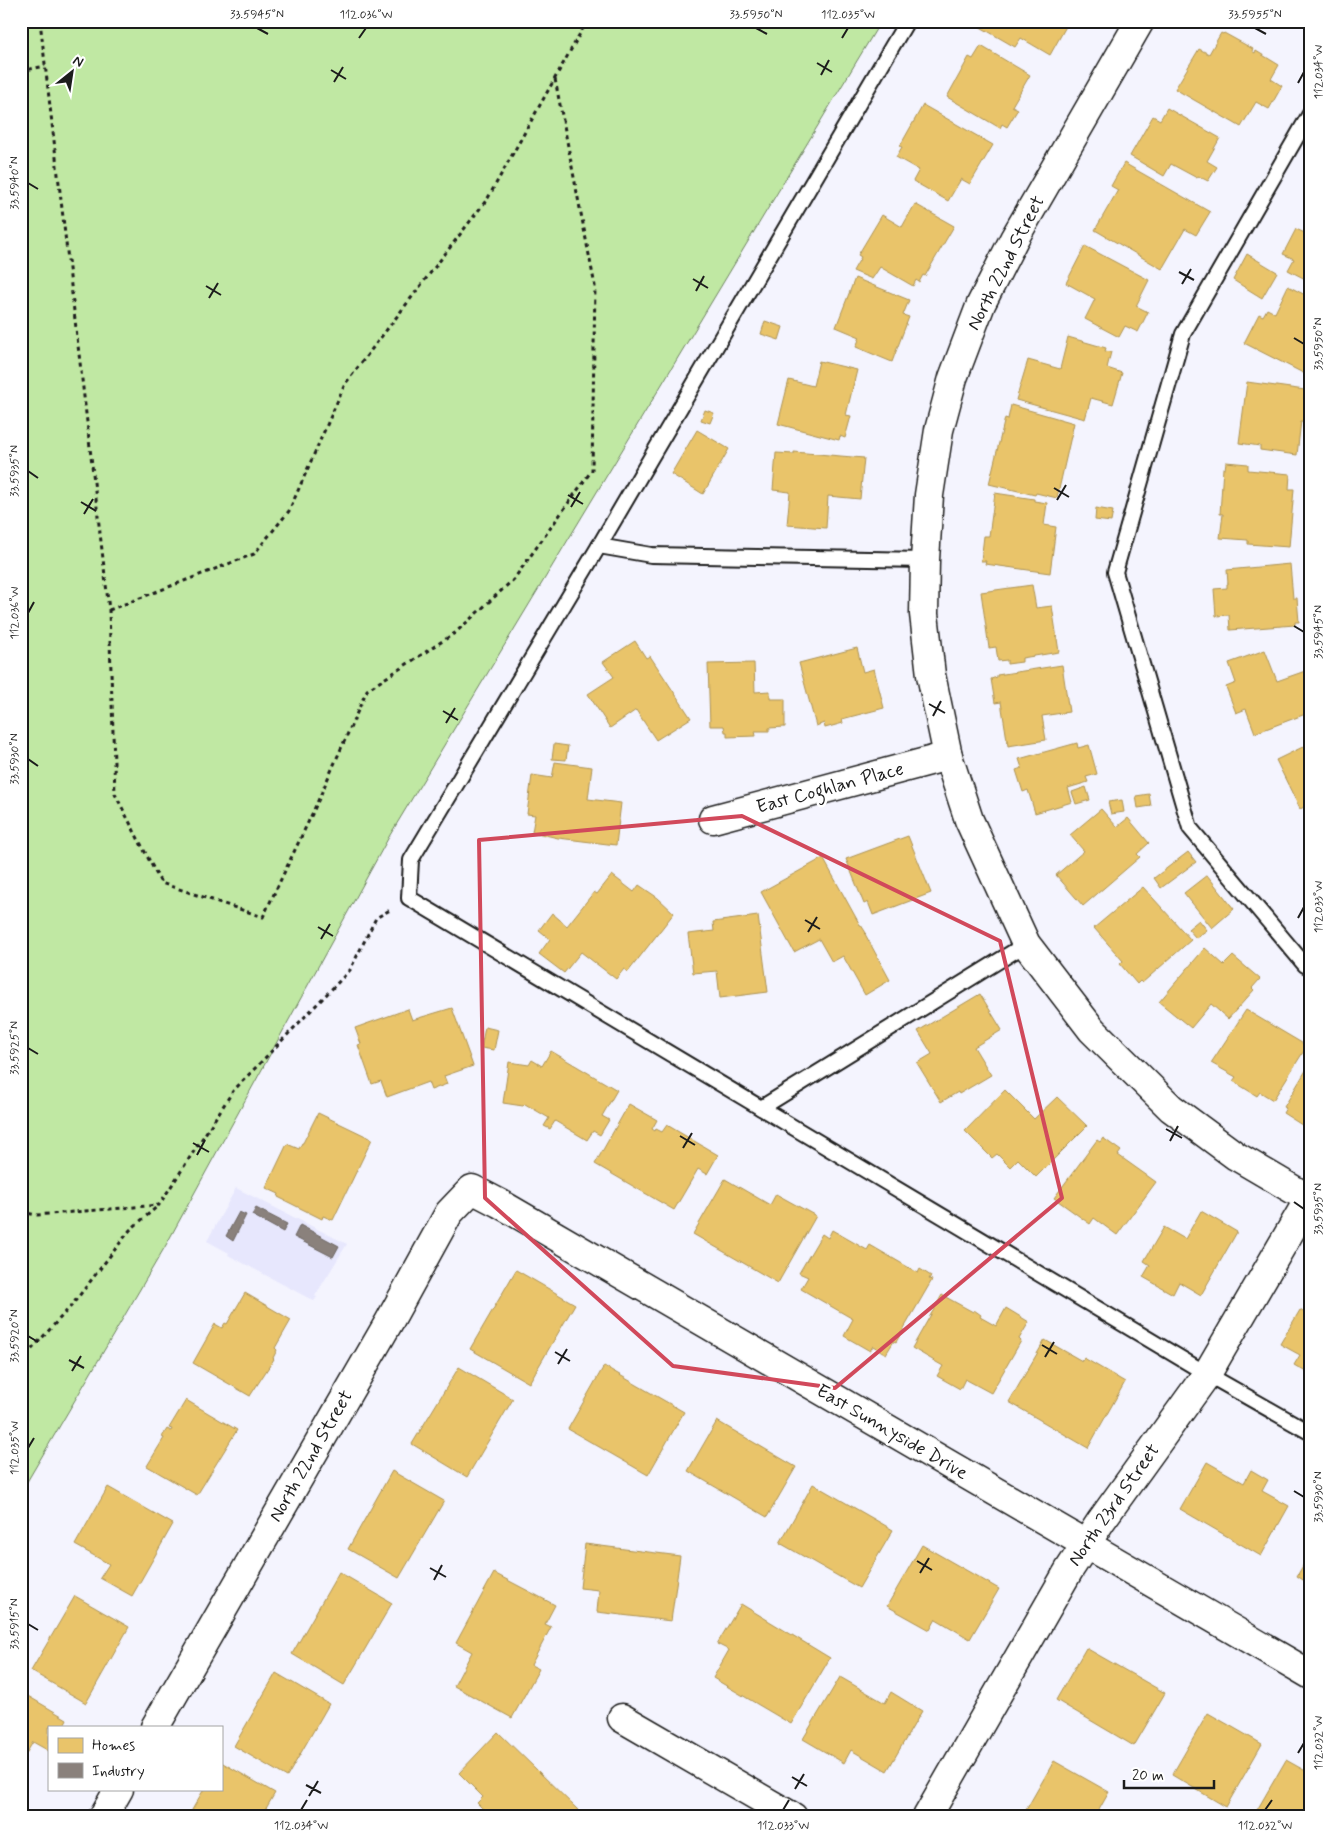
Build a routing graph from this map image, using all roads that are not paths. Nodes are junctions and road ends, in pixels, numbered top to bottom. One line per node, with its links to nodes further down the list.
1 (907, 21): 4 (lane)
2 (1140, 21): 5 (street, North 22nd Street)
3 (1311, 112): 9 (lane)
4 (599, 546): 5 (lane); 10 (lane)
5 (925, 560): 6 (street, North 22nd Street)
6 (948, 756): 7 (street, East Coghlan Place); 8 (street, North 22nd Street)
7 (712, 819)
8 (1026, 944): 10 (lane); 12 (street, North 22nd Street)
9 (1311, 968)
10 (761, 1108): 13 (lane)
11 (472, 1189): 15 (street, East Sunnyside Drive); 18 (street, North 22nd Street)
12 (1310, 1199): 13 (street, North 23rd Street)
13 (1207, 1374): 14 (lane); 15 (street, North 23rd Street)
14 (1311, 1433)
15 (1085, 1544): 16 (street, East Sunnyside Drive); 22 (street, North 23rd Street)
16 (1311, 1676)
17 (622, 1718): 21 (street)
18 (156, 1726)
19 (118, 1790): 20 (street)
20 (103, 1817)
21 (793, 1817)
22 (926, 1817)

